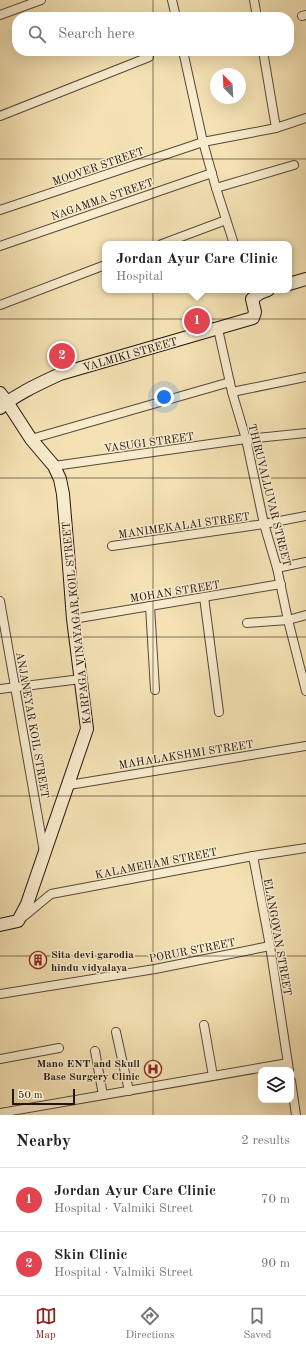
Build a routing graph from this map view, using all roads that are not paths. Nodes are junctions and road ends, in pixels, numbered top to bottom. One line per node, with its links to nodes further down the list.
1 (41, 0): 6 (street)
2 (172, 0): 4 (street)
3 (254, 0): 5 (street)
4 (175, 12)
5 (256, 12)
6 (0, 15)
7 (184, 56): 13 (street)
8 (264, 56): 12 (street)
9 (149, 57): 10 (street)
10 (0, 116)
11 (306, 118): 12 (street)
12 (276, 128): 13 (street)
13 (203, 142): 15 (street); 17 (street, MOOVER STREET)
14 (294, 165): 16 (street)
15 (212, 173): 16 (street); 21 (street, NAGAMMA STREET)
16 (216, 188): 18 (street)
17 (0, 210)
18 (226, 220): 19 (street); 20 (street)
19 (170, 241)
20 (233, 241)
21 (0, 246)
22 (102, 266): 26 (street)
23 (306, 280): 24 (street)
24 (292, 283)
25 (251, 295): 27 (street, VALMIKI STREET)
26 (0, 305)
27 (218, 329): 29 (street, THIRUVALLUVAR STREET); 31 (street, VALMIKI STREET)
28 (306, 377): 30 (street)
29 (230, 382): 30 (street, THIRUVALLUVAR STREET); 33 (street)
30 (232, 392): 34 (street, THIRUVALLUVAR STREET)
31 (2, 401): 33 (street, KARPAGA VINAYAGAR KOIL STREET)
32 (306, 433): 34 (street, VASUGI STREET)
33 (31, 439): 35 (street, KARPAGA VINAYAGAR KOIL STREET)
34 (246, 439): 35 (street, VASUGI STREET); 37 (street, THIRUVALLUVAR STREET)
35 (54, 466): 46 (street, KARPAGA VINAYAGAR KOIL STREET)
36 (306, 516): 37 (street, MANIMEKALAI STREET)
37 (264, 524): 38 (street, MANIMEKALAI STREET); 40 (street, THIRUVALLUVAR STREET)
38 (112, 546)
39 (306, 562): 40 (street)
40 (277, 568): 41 (street, THIRUVALLUVAR STREET)
41 (281, 584): 42 (street, MOHAN STREET); 47 (street, THIRUVALLUVAR STREET)
42 (204, 597): 44 (street, MOHAN STREET); 54 (street)
43 (0, 601): 50 (street, ANJANEYAR KOIL STREET)
44 (150, 606): 46 (street, MOHAN STREET); 52 (street)
45 (306, 615): 47 (street)
46 (74, 619): 49 (street, KARPAGA VINAYAGAR KOIL STREET)
47 (288, 620): 48 (street); 53 (street, THIRUVALLUVAR STREET)
48 (246, 623)
49 (81, 679): 50 (street); 56 (street, KARPAGA VINAYAGAR KOIL STREET)
50 (15, 687): 51 (street); 58 (street, ANJANEYAR KOIL STREET)
51 (0, 689)
52 (155, 690)
53 (306, 691)
54 (219, 712)
55 (306, 746): 56 (street, MAHALAKSHMI STREET)
56 (69, 785): 58 (street, KARPAGA VINAYAGAR KOIL STREET)
57 (306, 848): 59 (street, KALAMEHAM STREET)
58 (44, 853): 60 (street, KARPAGA VINAYAGAR KOIL STREET)
59 (253, 856): 60 (street, KALAMEHAM STREET); 62 (street, ELANGOVAN STREET)
60 (18, 921): 61 (street)
61 (0, 925)
62 (270, 946): 63 (street, PORUR STREET); 69 (street, ELANGOVAN STREET)
63 (0, 994)
64 (204, 1025): 70 (street)
65 (116, 1032): 71 (street)
66 (59, 1048): 68 (street)
67 (95, 1051): 72 (street)
68 (0, 1059)
69 (289, 1066): 70 (street)
70 (213, 1076): 71 (street)
71 (129, 1091): 72 (street)
72 (103, 1095): 74 (street)
73 (294, 1101): 75 (street)
74 (0, 1114)
75 (296, 1115)

